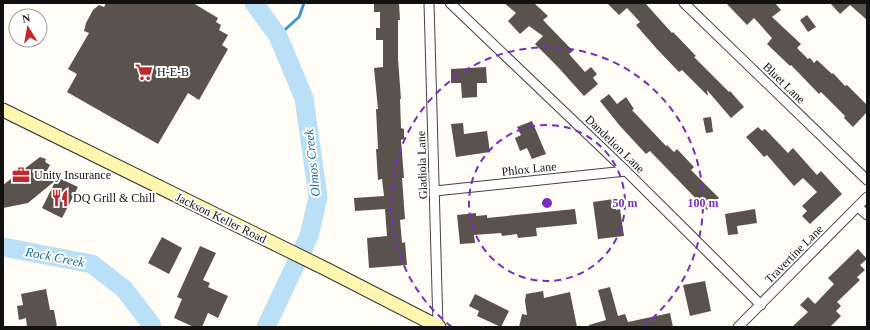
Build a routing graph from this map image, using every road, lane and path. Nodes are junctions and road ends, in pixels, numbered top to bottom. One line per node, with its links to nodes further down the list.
1 (429, 3): 7 (street, Gladiola Lane)
2 (450, 3): 5 (street, Dandelion Lane)
3 (684, 3): 6 (street, Bluet Lane)
4 (3, 110): 12 (main road, Jackson Keller Road)
5 (626, 171): 7 (street, Phlox Lane); 11 (street, Dandelion Lane)
6 (867, 180)
7 (435, 191): 12 (street, Gladiola Lane)
8 (867, 197): 9 (street, Travertine Lane)
9 (858, 206): 10 (street); 11 (street, Travertine Lane)
10 (867, 215)
11 (760, 305): 13 (street, Travertine Lane)
12 (438, 327)
13 (738, 327)

